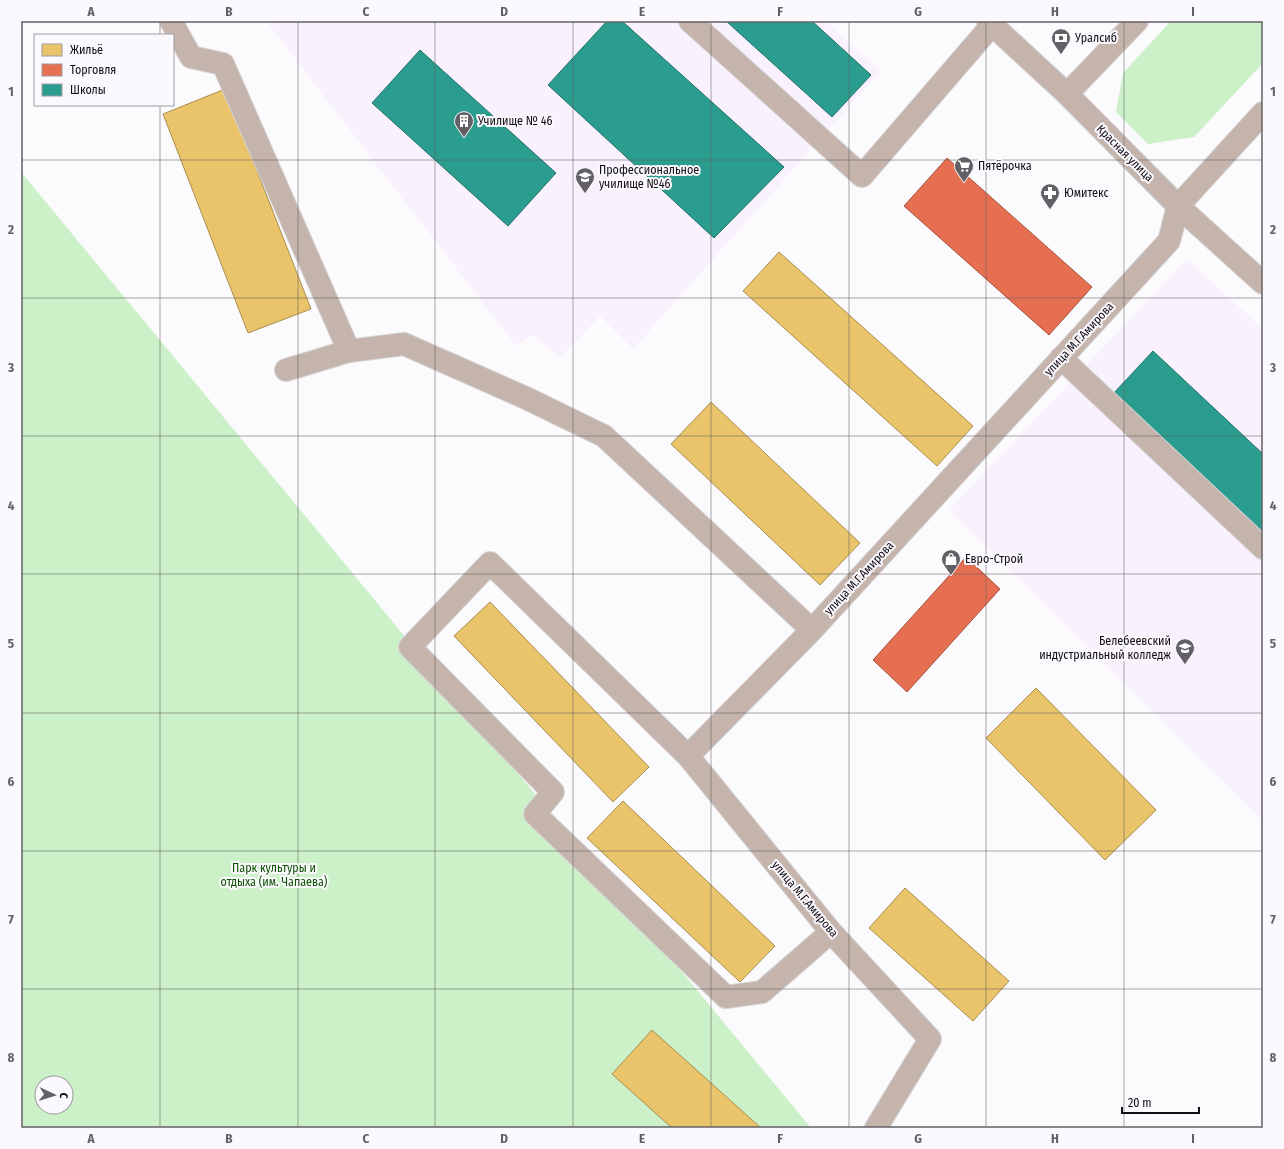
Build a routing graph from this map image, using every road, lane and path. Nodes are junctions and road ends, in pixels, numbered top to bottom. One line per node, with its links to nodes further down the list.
1 (171, 21): 9 (street)
2 (690, 21): 4 (street)
3 (1137, 21): 5 (street)
4 (990, 23): 5 (street, Красная улица)
5 (1067, 94): 7 (street, Красная улица)
6 (1263, 113): 7 (street, улица М.Г.Амирова)
7 (1178, 206): 8 (street, Красная улица); 10 (street, улица М.Г.Амирова)
8 (1263, 283)
9 (349, 351): 11 (street); 13 (street)
10 (1061, 358): 12 (street); 13 (street, улица М.Г.Амирова)
11 (286, 370)
12 (1263, 548)
13 (812, 630): 14 (street, улица М.Г.Амирова)
14 (688, 756): 15 (street, улица М.Г.Амирова); 15 (street)
15 (832, 932): 16 (street, улица М.Г.Амирова)
16 (876, 1128)

